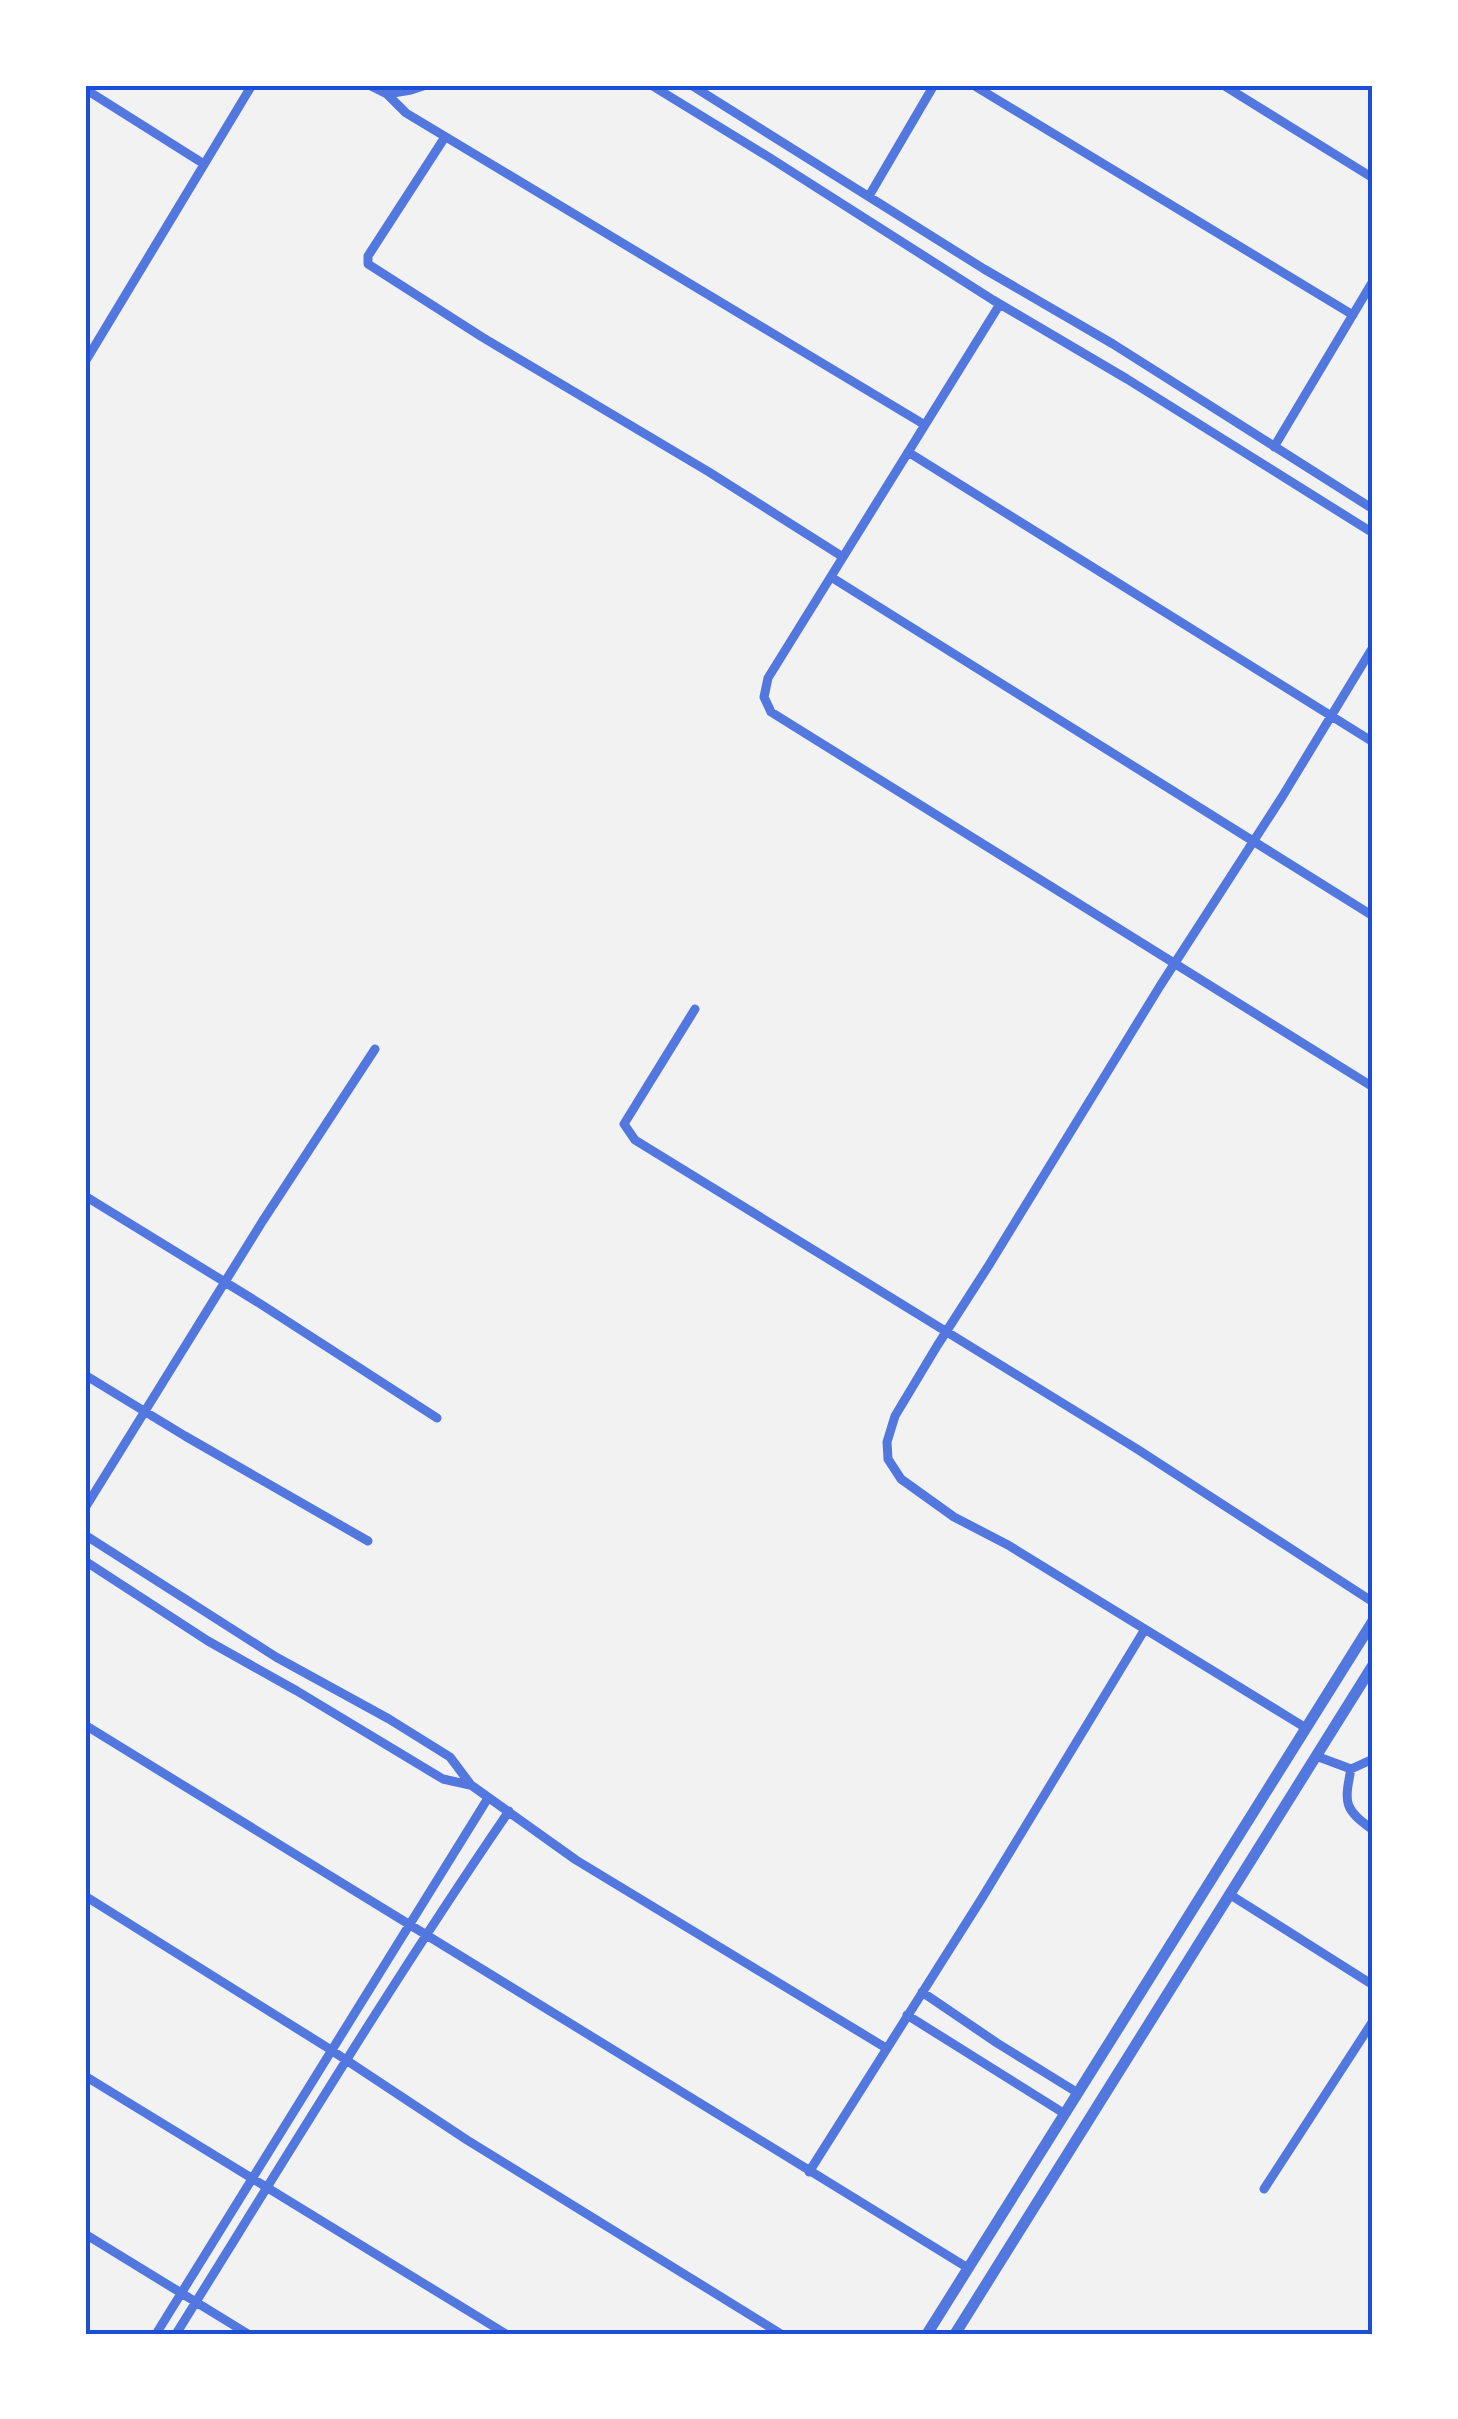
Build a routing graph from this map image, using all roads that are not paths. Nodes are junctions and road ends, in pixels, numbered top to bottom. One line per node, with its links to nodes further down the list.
1 (252, 85): 12 (street)
2 (369, 85): 10 (street)
3 (426, 85): 10 (street)
4 (651, 85): 16 (street)
5 (692, 85): 14 (street)
6 (934, 85): 14 (street)
7 (973, 85): 17 (street)
8 (1223, 85): 13 (street)
9 (85, 89): 12 (street)
10 (388, 94): 11 (street)
11 (445, 136): 19 (street); 24 (street)
12 (204, 164): 18 (street)
13 (1373, 178)
14 (868, 196): 20 (street)
15 (1373, 282): 17 (street)
16 (1000, 304): 19 (street); 23 (street)
17 (1353, 315): 20 (street)
18 (85, 362)
19 (924, 425): 21 (street)
20 (1274, 447): 22 (street)
21 (908, 452): 24 (street); 27 (street)
22 (1373, 509)
23 (1373, 533)
24 (843, 558): 25 (street)
25 (831, 577): 29 (street); 31 (street)
26 (1373, 647): 27 (street)
27 (1332, 716): 28 (street); 29 (street)
28 (1373, 742)
29 (1254, 842): 30 (street); 31 (street)
30 (1373, 916)
31 (1174, 964): 34 (street); 37 (street)
32 (694, 1009): 37 (street)
33 (375, 1049): 36 (street)
34 (1373, 1087)
35 (85, 1196): 36 (street)
36 (225, 1282): 39 (street); 40 (street)
37 (946, 1331): 45 (street); 47 (street)
38 (85, 1375): 39 (street)
39 (146, 1412): 41 (street); 43 (street)
40 (437, 1418)
41 (85, 1508)
42 (85, 1535): 54 (street)
43 (368, 1541)
44 (85, 1561): 54 (street)
45 (1373, 1602)
46 (1373, 1621): 50 (street)
47 (1146, 1630): 50 (street); 63 (street)
48 (1373, 1665): 51 (street)
49 (85, 1725): 60 (street)
50 (1306, 1728): 70 (street)
51 (1316, 1756): 53 (street); 58 (street)
52 (1373, 1759): 53 (street)
53 (1350, 1769): 57 (street)
54 (471, 1786): 55 (street)
55 (488, 1798): 56 (street); 60 (street)
56 (509, 1812): 61 (street); 66 (street)
57 (1373, 1830)
58 (1230, 1894): 62 (street); 86 (street)
59 (85, 1896): 67 (street)
60 (410, 1924): 61 (street); 67 (street)
61 (427, 1934): 68 (street); 72 (street)
62 (1373, 1985)
63 (922, 1992): 64 (street); 70 (street)
64 (908, 2015): 66 (street); 71 (street)
65 (1373, 2021): 75 (street)
66 (886, 2048): 72 (street)
67 (331, 2050): 68 (street); 73 (street)
68 (347, 2060): 74 (street); 84 (street)
69 (85, 2076): 73 (street)
70 (1078, 2092): 71 (street)
71 (1065, 2114): 77 (street)
72 (810, 2172): 77 (street)
73 (250, 2179): 74 (street); 78 (street)
74 (266, 2188): 79 (street); 83 (street)
75 (1264, 2189)
76 (85, 2234): 78 (street)
77 (968, 2268): 85 (street)
78 (182, 2293): 79 (street); 80 (street)
79 (196, 2302): 81 (street); 82 (street)
80 (156, 2334)
81 (176, 2334)
82 (248, 2334)
83 (506, 2334)
84 (781, 2334)
85 (927, 2334)
86 (955, 2334)

